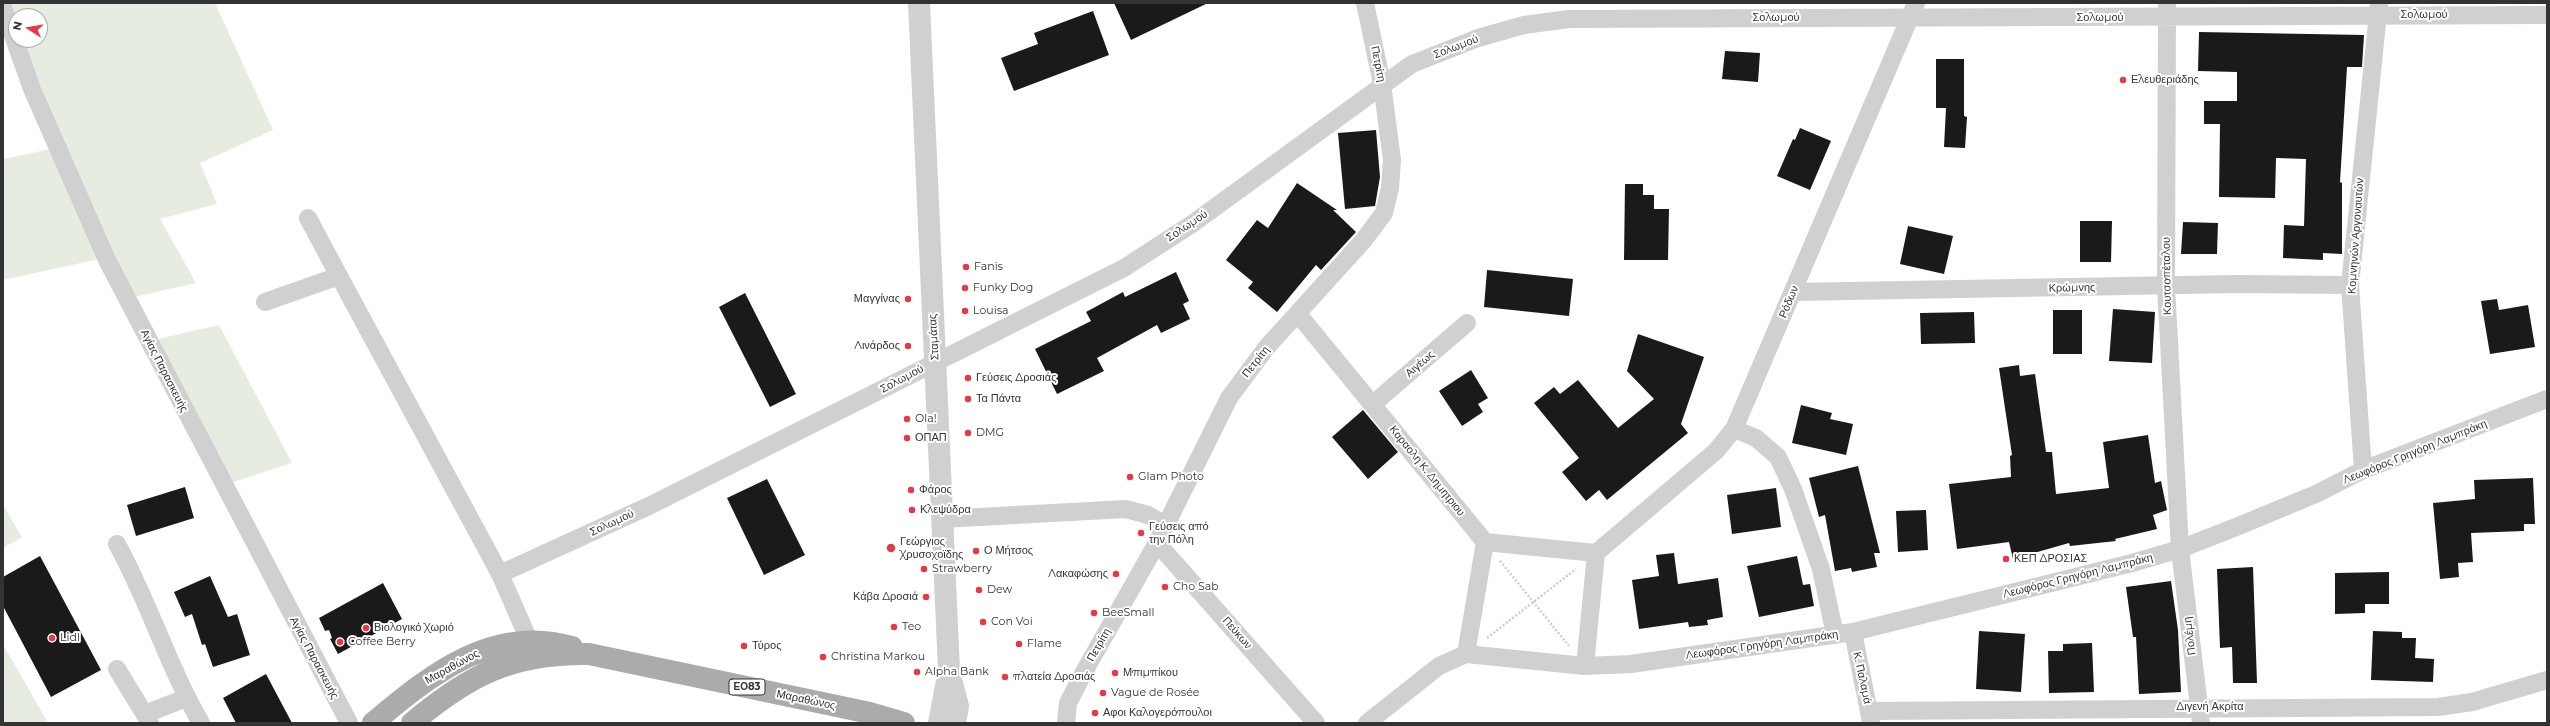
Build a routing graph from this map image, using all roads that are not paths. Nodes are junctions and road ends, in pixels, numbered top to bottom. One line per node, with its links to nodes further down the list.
1 (920, 3): 17 (street, Σταμάτας)
2 (1366, 3): 8 (street, Πετρίτη)
3 (3, 7): 43 (street, Αγίας Παρασκευής)
4 (2378, 9): 6 (street, Σολωμού); 7 (street, Σολωμού); 11 (street, Κομνηνών Αργοναυτών)
5 (1913, 10): 6 (street, Σολωμού); 8 (street, Σολωμού); 13 (street, Ρόδων)
6 (2167, 10): 12 (street, Κουτσοπέταλου)
7 (2547, 15)
8 (1382, 84): 15 (street, Πετρίτη); 17 (street, Σολωμού)
9 (308, 218): 10 (street)
10 (339, 276): 14 (street); 29 (street)
11 (2350, 285): 12 (street, Κρώμνης); 21 (street, Κομνηνών Αργοναυτών)
12 (2166, 286): 13 (street, Κρώμνης); 27 (street, Κουτσοπέταλου)
13 (1793, 292): 20 (street, Ρόδων)
14 (265, 302)
15 (1298, 314): 19 (street, Καραολη Κ. Δημητριου); 23 (street, Πετρίτη)
16 (1467, 323): 19 (street, Αιγέως)
17 (935, 361): 22 (street, Σταμάτας); 29 (street, Σολωμού)
18 (2547, 398): 21 (street, Λεωφόρος Γρηγόρη Λαμπράκη)
19 (1373, 404): 24 (street, Καραολη Κ. Δημητριου)
20 (1734, 429): 28 (street, Ρόδων); 31 (street)
21 (2364, 470): 27 (street, Λεωφόρος Γρηγόρη Λαμπράκη)
22 (942, 519): 23 (street); 36 (street, Σταμάτας)
23 (1166, 525): 25 (street, Πετρίτη)
24 (1485, 542): 28 (street); 33 (street)
25 (1157, 543): 49 (street, Πετρίτη); 50 (street, Πεύκων)
26 (117, 544): 38 (street)
27 (2180, 549): 30 (street, Λεωφόρος Γρηγόρη Λαμπράκη); 39 (street, Πολέμη)
28 (1596, 554): 34 (street)
29 (500, 574): 32 (street)
30 (1853, 632): 31 (street, Λεωφόρος Γρηγόρη Λαμπράκη); 40 (street, Κ. Παλαμά)
31 (1835, 635): 34 (street, Λεωφόρος Γρηγόρη Λαμπράκη)
32 (532, 648): 44 (main road, Μαραθώνος / ΕΟ83); 45 (main road, Μαραθώνος / ΕΟ83); 46 (main road, Μαραθώνος / ΕΟ83)
33 (1466, 654): 34 (street, Λεωφόρος Γρηγόρη Λαμπράκη); 51 (street)
34 (1585, 666)
35 (117, 669): 41 (street)
36 (949, 670): 47 (street, Σταμάτας); 48 (street, Σταμάτας)
37 (2547, 680): 39 (street, Διγενή Ακρίτα)
38 (186, 698): 41 (street); 42 (street)
39 (2200, 715): 40 (street, Διγενή Ακρίτα)
40 (1870, 717)
41 (148, 718)
42 (201, 723)
43 (349, 723)
44 (373, 723)
45 (412, 723)
46 (904, 723)
47 (939, 723)
48 (956, 723)
49 (1066, 723)
50 (1316, 723)
51 (1367, 723)

